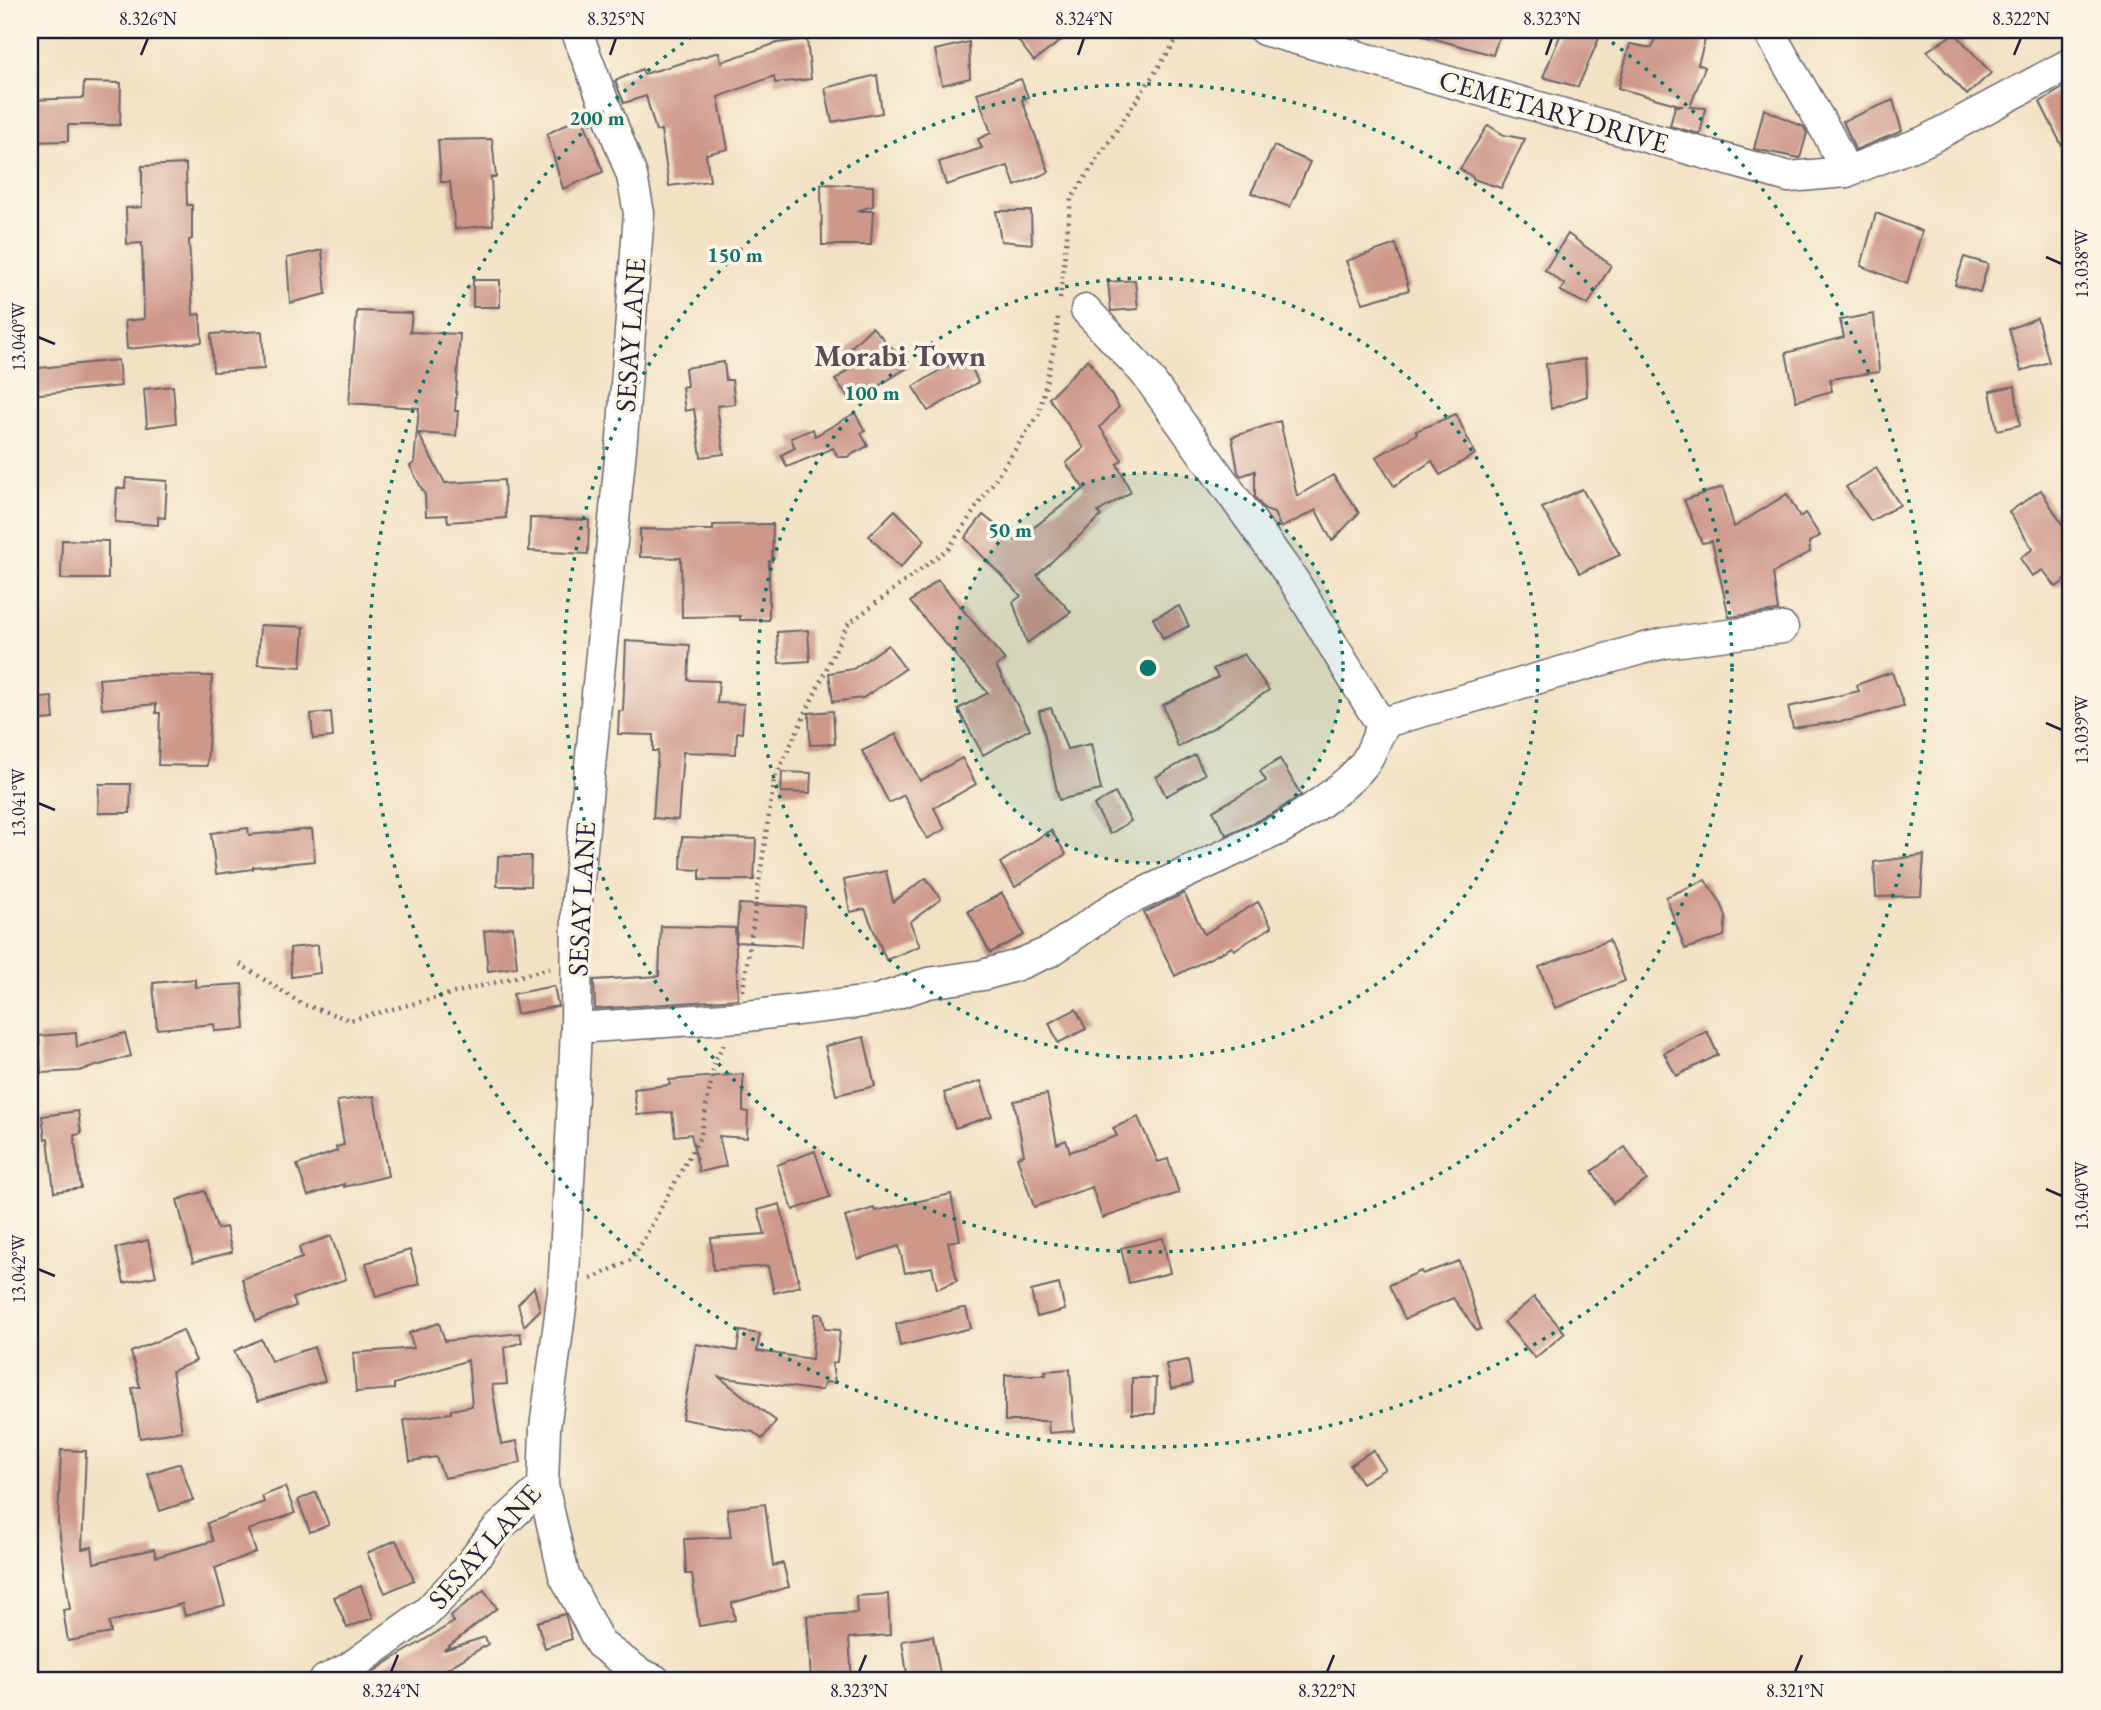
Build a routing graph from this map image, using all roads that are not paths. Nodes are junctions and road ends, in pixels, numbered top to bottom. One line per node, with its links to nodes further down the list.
1 (576, 30): 9 (street, SESAY LANE)
2 (1264, 30): 5 (street, CEMETARY DRIVE)
3 (1768, 30): 5 (street)
4 (2071, 63): 5 (street, CEMETARY DRIVE)
5 (1846, 172)
6 (1086, 310): 8 (street)
7 (1783, 628): 8 (street)
8 (1382, 726): 9 (street)
9 (576, 1028): 10 (street, SESAY LANE)
10 (543, 1486): 11 (street, SESAY LANE); 12 (street)
11 (325, 1680)
12 (655, 1680)

